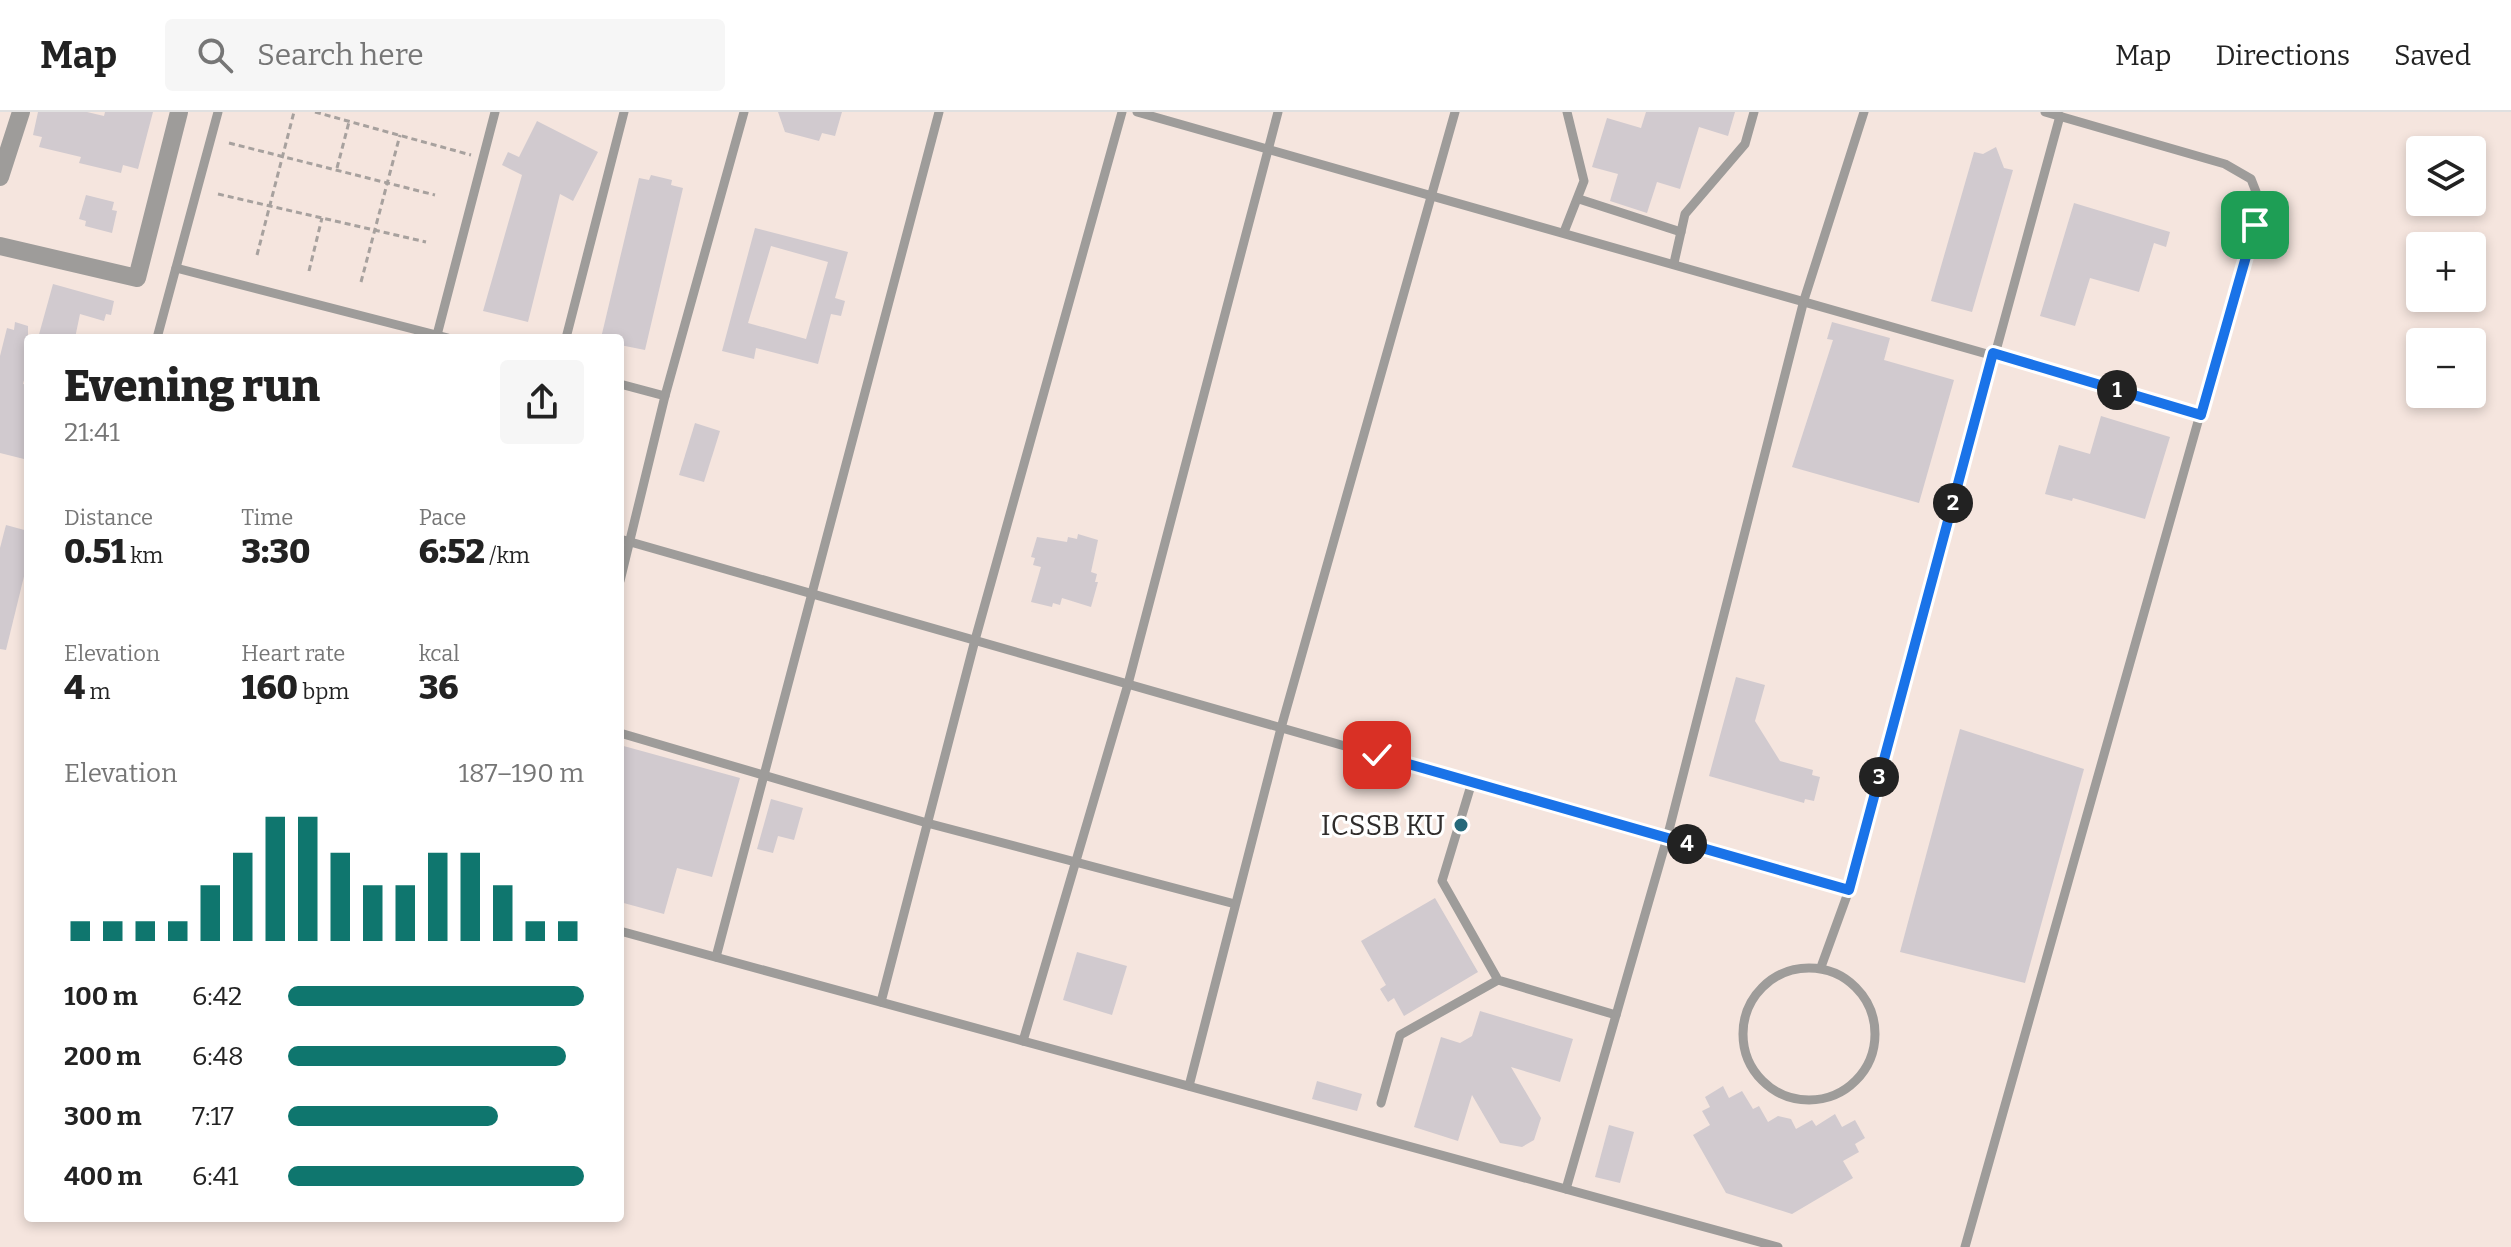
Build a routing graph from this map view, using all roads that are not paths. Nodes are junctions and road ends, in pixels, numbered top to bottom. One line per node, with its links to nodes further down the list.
1 (21, 112): 18 (street)
2 (179, 112): 23 (street)
3 (218, 112): 25 (lane)
4 (495, 112): 29 (lane)
5 (624, 112): 30 (lane)
6 (744, 112): 33 (lane)
7 (939, 112): 38 (lane)
8 (1122, 112): 39 (lane)
9 (1137, 112): 17 (lane)
10 (1278, 112): 17 (lane)
11 (1455, 112): 19 (lane)
12 (1567, 112): 20 (lane)
13 (1754, 112): 22 (lane)
14 (1864, 112): 26 (lane)
15 (2045, 112): 16 (lane)
16 (2060, 116): 31 (lane); 34 (lane)
17 (1268, 149): 19 (lane); 40 (lane)
18 (0, 177)
19 (1431, 195): 21 (lane); 41 (lane)
20 (1579, 199): 21 (lane); 22 (lane)
21 (1564, 232): 24 (lane)
22 (1681, 232): 24 (lane)
23 (0, 246)
24 (1674, 263): 26 (lane)
25 (176, 268): 27 (lane); 28 (lane)
26 (1804, 300): 31 (lane); 46 (lane)
27 (158, 334)
28 (431, 334)
29 (444, 334)
30 (567, 334)
31 (1993, 353): 34 (lane); 48 (lane)
32 (624, 385): 33 (lane)
33 (665, 396): 36 (lane)
34 (2201, 415): 61 (lane)
35 (624, 540): 36 (lane)
36 (631, 542): 37 (lane); 38 (lane)
37 (624, 567)
38 (810, 594): 39 (lane); 43 (lane)
39 (975, 640): 40 (lane); 45 (lane)
40 (1128, 684): 41 (lane); 47 (lane)
41 (1281, 728): 44 (lane); 49 (lane)
42 (624, 734): 43 (lane)
43 (763, 775): 45 (lane); 51 (lane)
44 (1472, 782): 46 (lane); 53 (lane)
45 (927, 823): 47 (lane); 54 (lane)
46 (1667, 838): 48 (lane); 55 (lane)
47 (1076, 861): 49 (lane); 56 (lane)
48 (1849, 890): 52 (lane)
49 (1235, 904): 57 (lane)
50 (624, 932): 51 (lane)
51 (716, 957): 54 (lane)
52 (1821, 967): 52 (lane)
53 (1498, 980): 55 (lane); 58 (lane)
54 (881, 1002): 56 (lane)
55 (1616, 1015): 59 (lane)
56 (1023, 1041): 57 (lane)
57 (1189, 1086): 59 (lane)
58 (1381, 1103)
59 (1566, 1189): 60 (lane)
60 (1778, 1247)
61 (1965, 1247)

